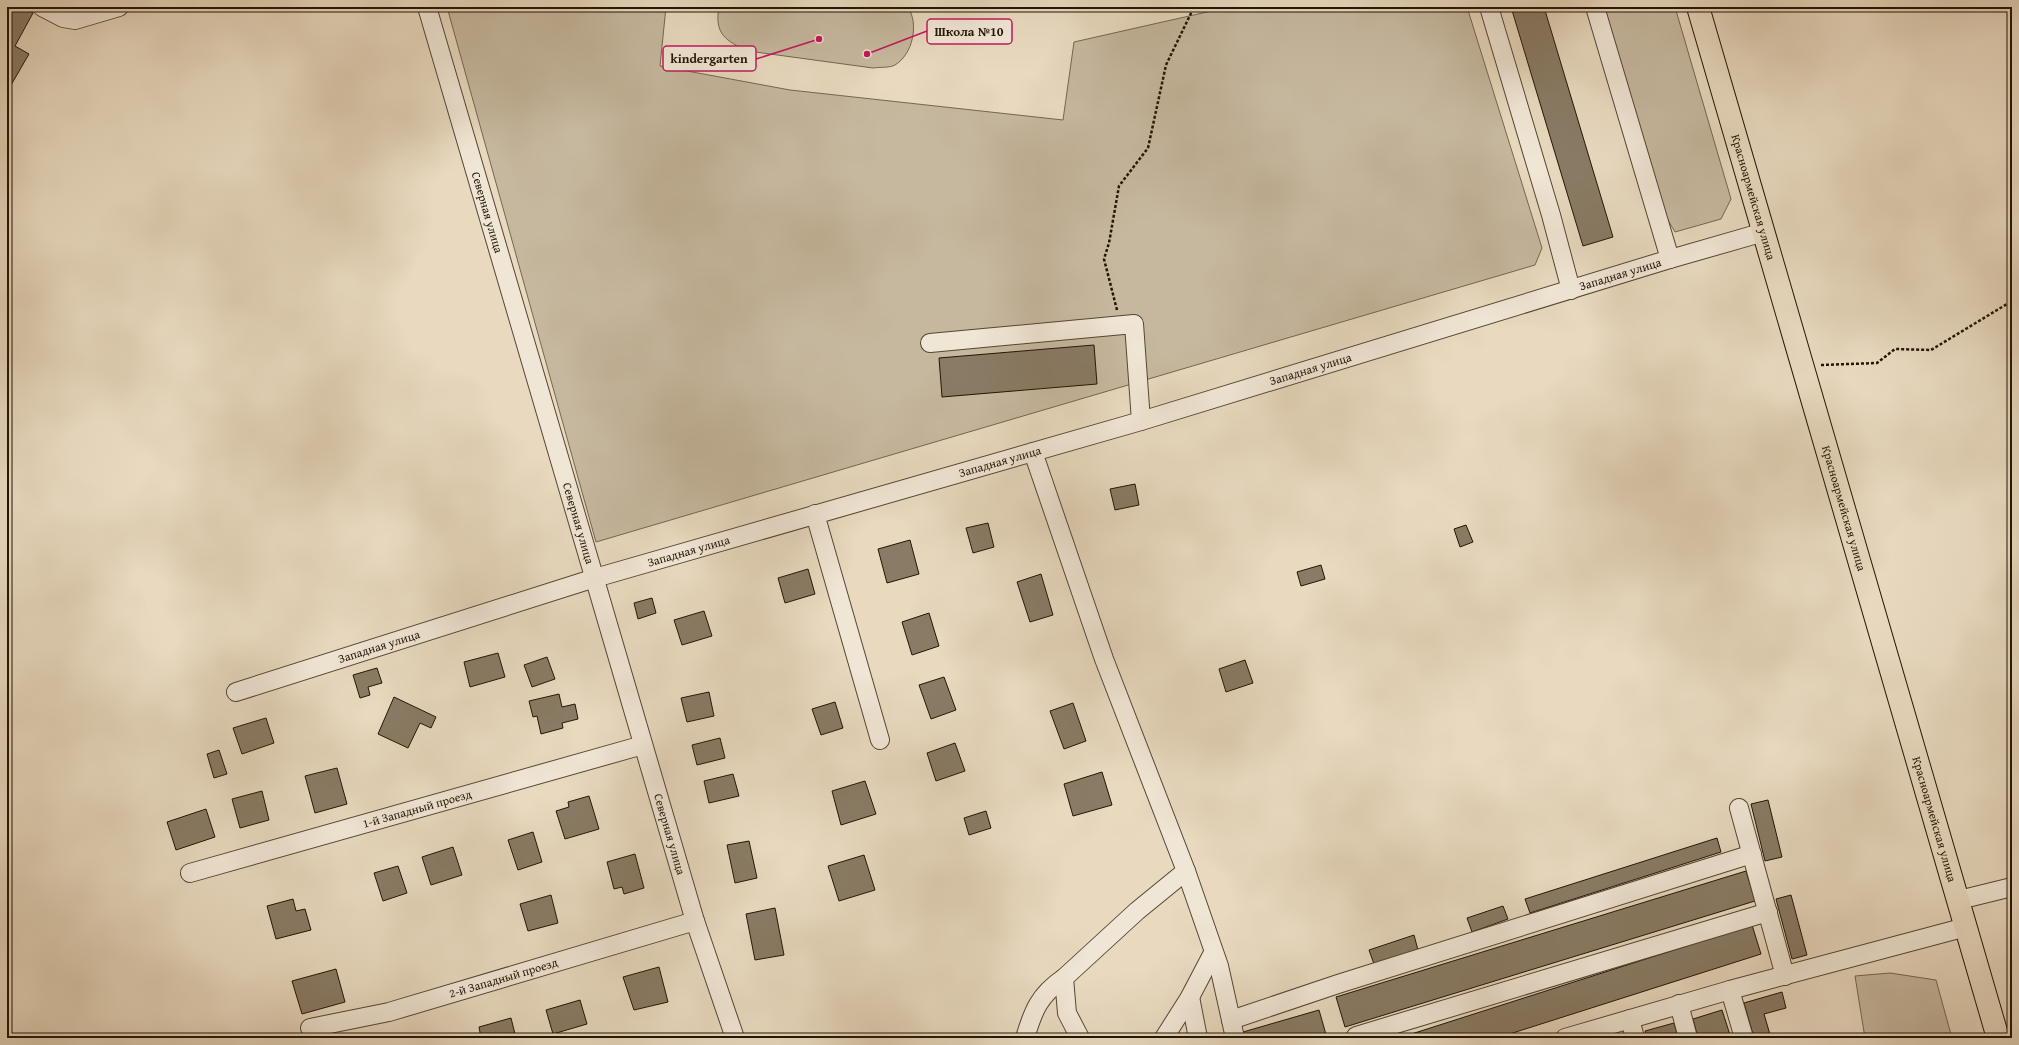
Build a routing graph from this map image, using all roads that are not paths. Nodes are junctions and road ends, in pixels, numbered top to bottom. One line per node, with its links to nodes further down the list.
1 (42, 7): 2 (street)
2 (119, 7)
3 (427, 7): 14 (street, Северная улица)
4 (1488, 7): 9 (street)
5 (1595, 7): 8 (street)
6 (1698, 7): 7 (main road, Красноармейская улица)
7 (1764, 232): 8 (street, Западная улица); 23 (main road, Красноармейская улица)
8 (1670, 259): 9 (street, Западная улица)
9 (1571, 290): 11 (street, Западная улица)
10 (930, 343): 11 (street)
11 (1141, 421): 12 (street, Западная улица)
12 (1033, 452): 13 (street, Западная улица); 20 (street)
13 (815, 514): 14 (street, Западная улица); 16 (street)
14 (595, 578): 15 (street, Западная улица); 17 (street, Северная улица)
15 (236, 692)
16 (880, 740)
17 (643, 745): 21 (street, 1-й Западный проезд); 25 (street, Северная улица)
18 (1739, 808): 19 (street)
19 (1752, 854): 24 (street); 34 (street)
20 (1186, 872): 27 (street); 29 (street)
21 (190, 873)
22 (2012, 887): 23 (street)
23 (1959, 900): 26 (main road, Красноармейская улица)
24 (1768, 912): 28 (street); 36 (street)
25 (694, 921): 35 (street, 2-й Западный проезд); 38 (street, Северная улица)
26 (1966, 927): 28 (street); 47 (main road, Красноармейская улица)
27 (1216, 959): 31 (street); 34 (street)
28 (1785, 976): 30 (street)
29 (1064, 978): 39 (street); 40 (street)
30 (1730, 990): 32 (street); 46 (street)
31 (1190, 997): 41 (street); 42 (street)
32 (1679, 1004): 33 (street); 45 (street)
33 (1630, 1019): 37 (street); 44 (street)
34 (1231, 1020): 43 (street)
35 (310, 1028)
36 (1356, 1036)
37 (1576, 1036)
38 (735, 1038)
39 (1025, 1038)
40 (1080, 1038)
41 (1164, 1038)
42 (1198, 1038)
43 (1234, 1038)
44 (1635, 1038)
45 (1688, 1038)
46 (1744, 1038)
47 (1998, 1038)

